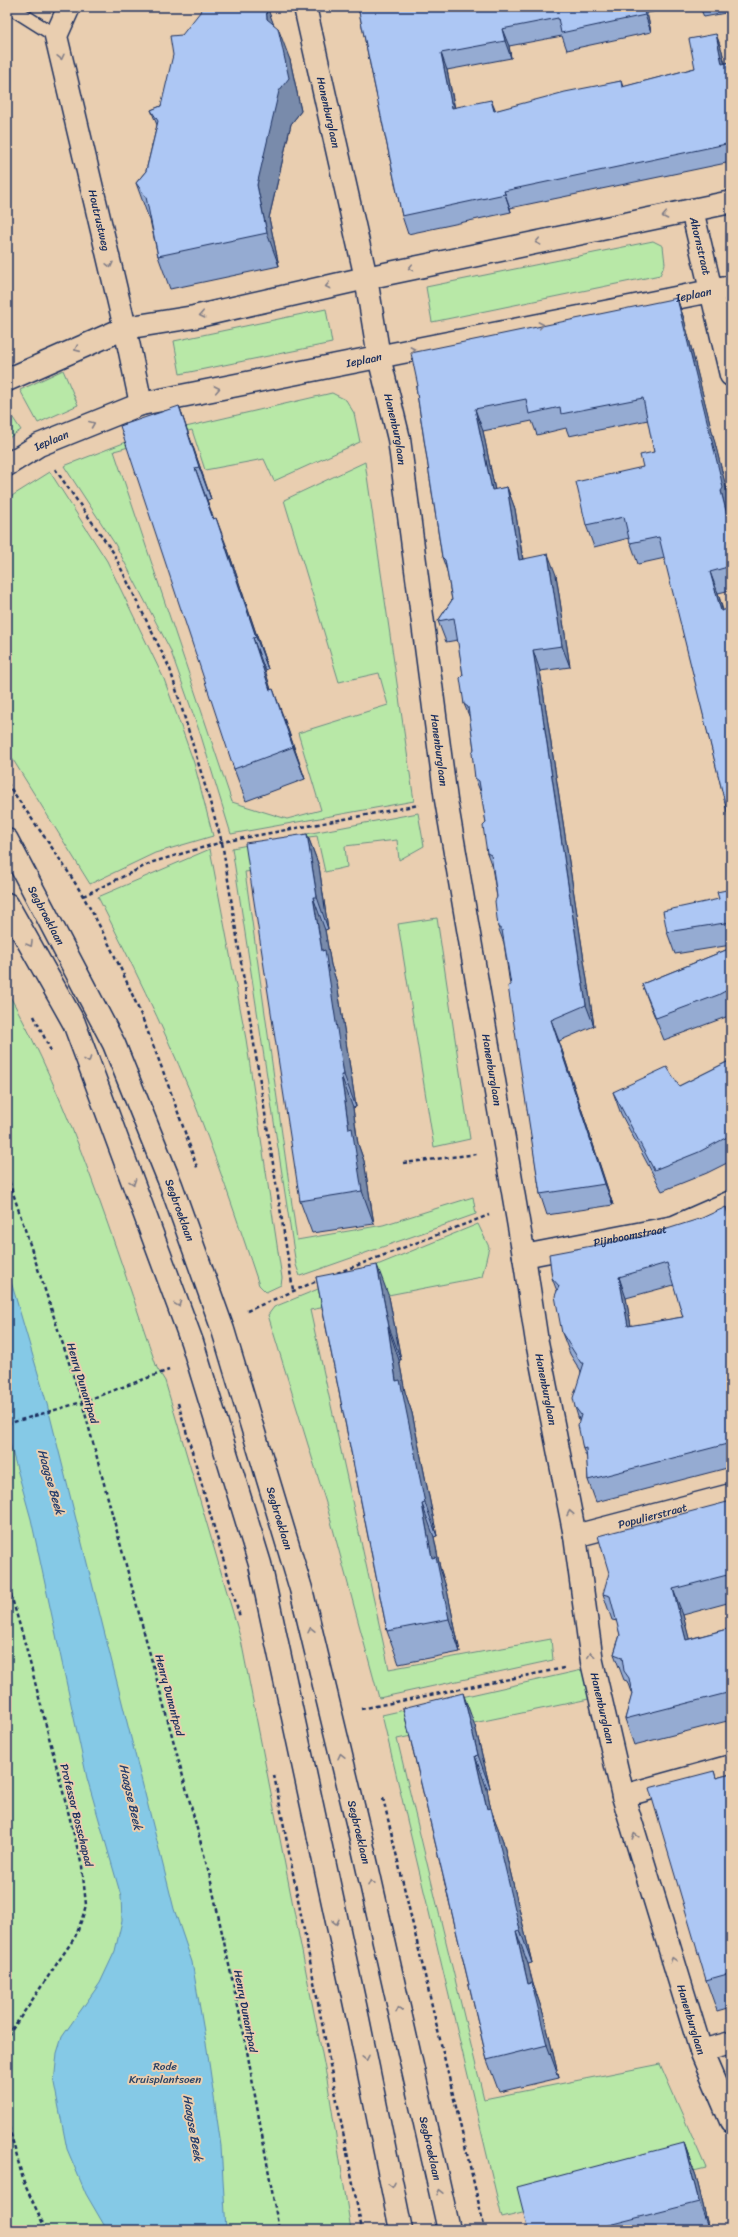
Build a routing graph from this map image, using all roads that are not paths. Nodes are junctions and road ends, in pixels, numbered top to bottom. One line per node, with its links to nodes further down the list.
1 (10, 7): 4 (lane)
2 (69, 7): 4 (street)
3 (305, 7): 7 (street, Hanenburglaan)
4 (56, 36): 9 (street, Houtrustweg, one-way to 9)
5 (731, 202): 6 (street)
6 (692, 210): 7 (street, one-way to 7); 8 (street, Ahornstraat)
7 (366, 278): 9 (street, one-way to 9); 10 (street, Hanenburglaan)
8 (721, 289): 10 (street, Ieplaan, one-way to 8); 11 (street, Ahornstraat)
9 (125, 328): 12 (street, one-way to 12); 13 (street, Houtrustweg)
10 (379, 357): 13 (street, Ieplaan, one-way to 10); 18 (street, Hanenburglaan)
11 (731, 375)
12 (7, 380)
13 (141, 404): 14 (street, Ieplaan, one-way to 13)
14 (7, 465)
15 (7, 840): 27 (street, Segbroeklaan, one-way to 15)
16 (7, 904): 26 (street, one-way to 26)
17 (731, 1202): 18 (street, Pijnboomstraat)
18 (524, 1256): 20 (street, Hanenburglaan, one-way to 18)
19 (731, 1495): 20 (street, Populierstraat)
20 (575, 1536): 22 (street, Hanenburglaan, one-way to 20)
21 (731, 1766): 22 (street)
22 (623, 1796): 24 (street, Hanenburglaan, one-way to 22)
23 (731, 2043): 24 (street)
24 (701, 2051): 25 (street, Hanenburglaan)
25 (731, 2120)
26 (401, 2230)
27 (449, 2230)

